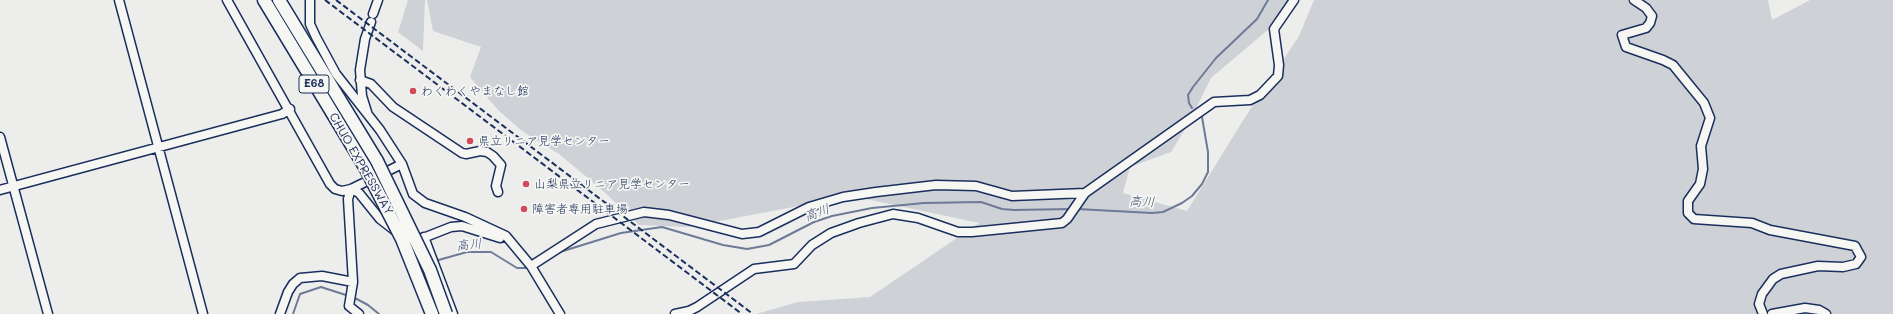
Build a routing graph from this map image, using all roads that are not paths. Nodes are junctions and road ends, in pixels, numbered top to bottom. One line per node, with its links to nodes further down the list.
1 (119, 0): 13 (street)
2 (226, 0): 10 (street)
3 (264, 0): 28 (highway, CHUO EXPRESSWAY / E68, bridge)
4 (279, 0): 29 (highway, CHUO EXPRESSWAY / E68, bridge)
5 (310, 0): 11 (street)
6 (378, 0): 9 (street)
7 (1294, 0): 19 (street)
8 (1634, 0): 33 (street)
9 (360, 80): 11 (street); 18 (street)
10 (290, 109): 13 (street); 16 (street)
11 (368, 115): 14 (street)
12 (0, 137): 15 (street)
13 (159, 148): 15 (street); 25 (street)
14 (402, 164): 16 (street); 21 (street)
15 (14, 187): 17 (street); 24 (street)
16 (351, 189): 20 (street); 23 (street)
17 (0, 190)
18 (498, 192)
19 (1085, 193): 22 (street); 32 (street)
20 (424, 237): 21 (street); 30 (street)
21 (515, 245): 22 (street)
22 (531, 266): 31 (street)
23 (353, 284): 26 (street); 27 (street)
24 (48, 314)
25 (203, 314)
26 (280, 314)
27 (359, 314)
28 (432, 314)
29 (446, 314)
30 (453, 314)
31 (560, 314)
32 (676, 314)
33 (1763, 314)
34 (1772, 314): 35 (street)
35 (1826, 314)

